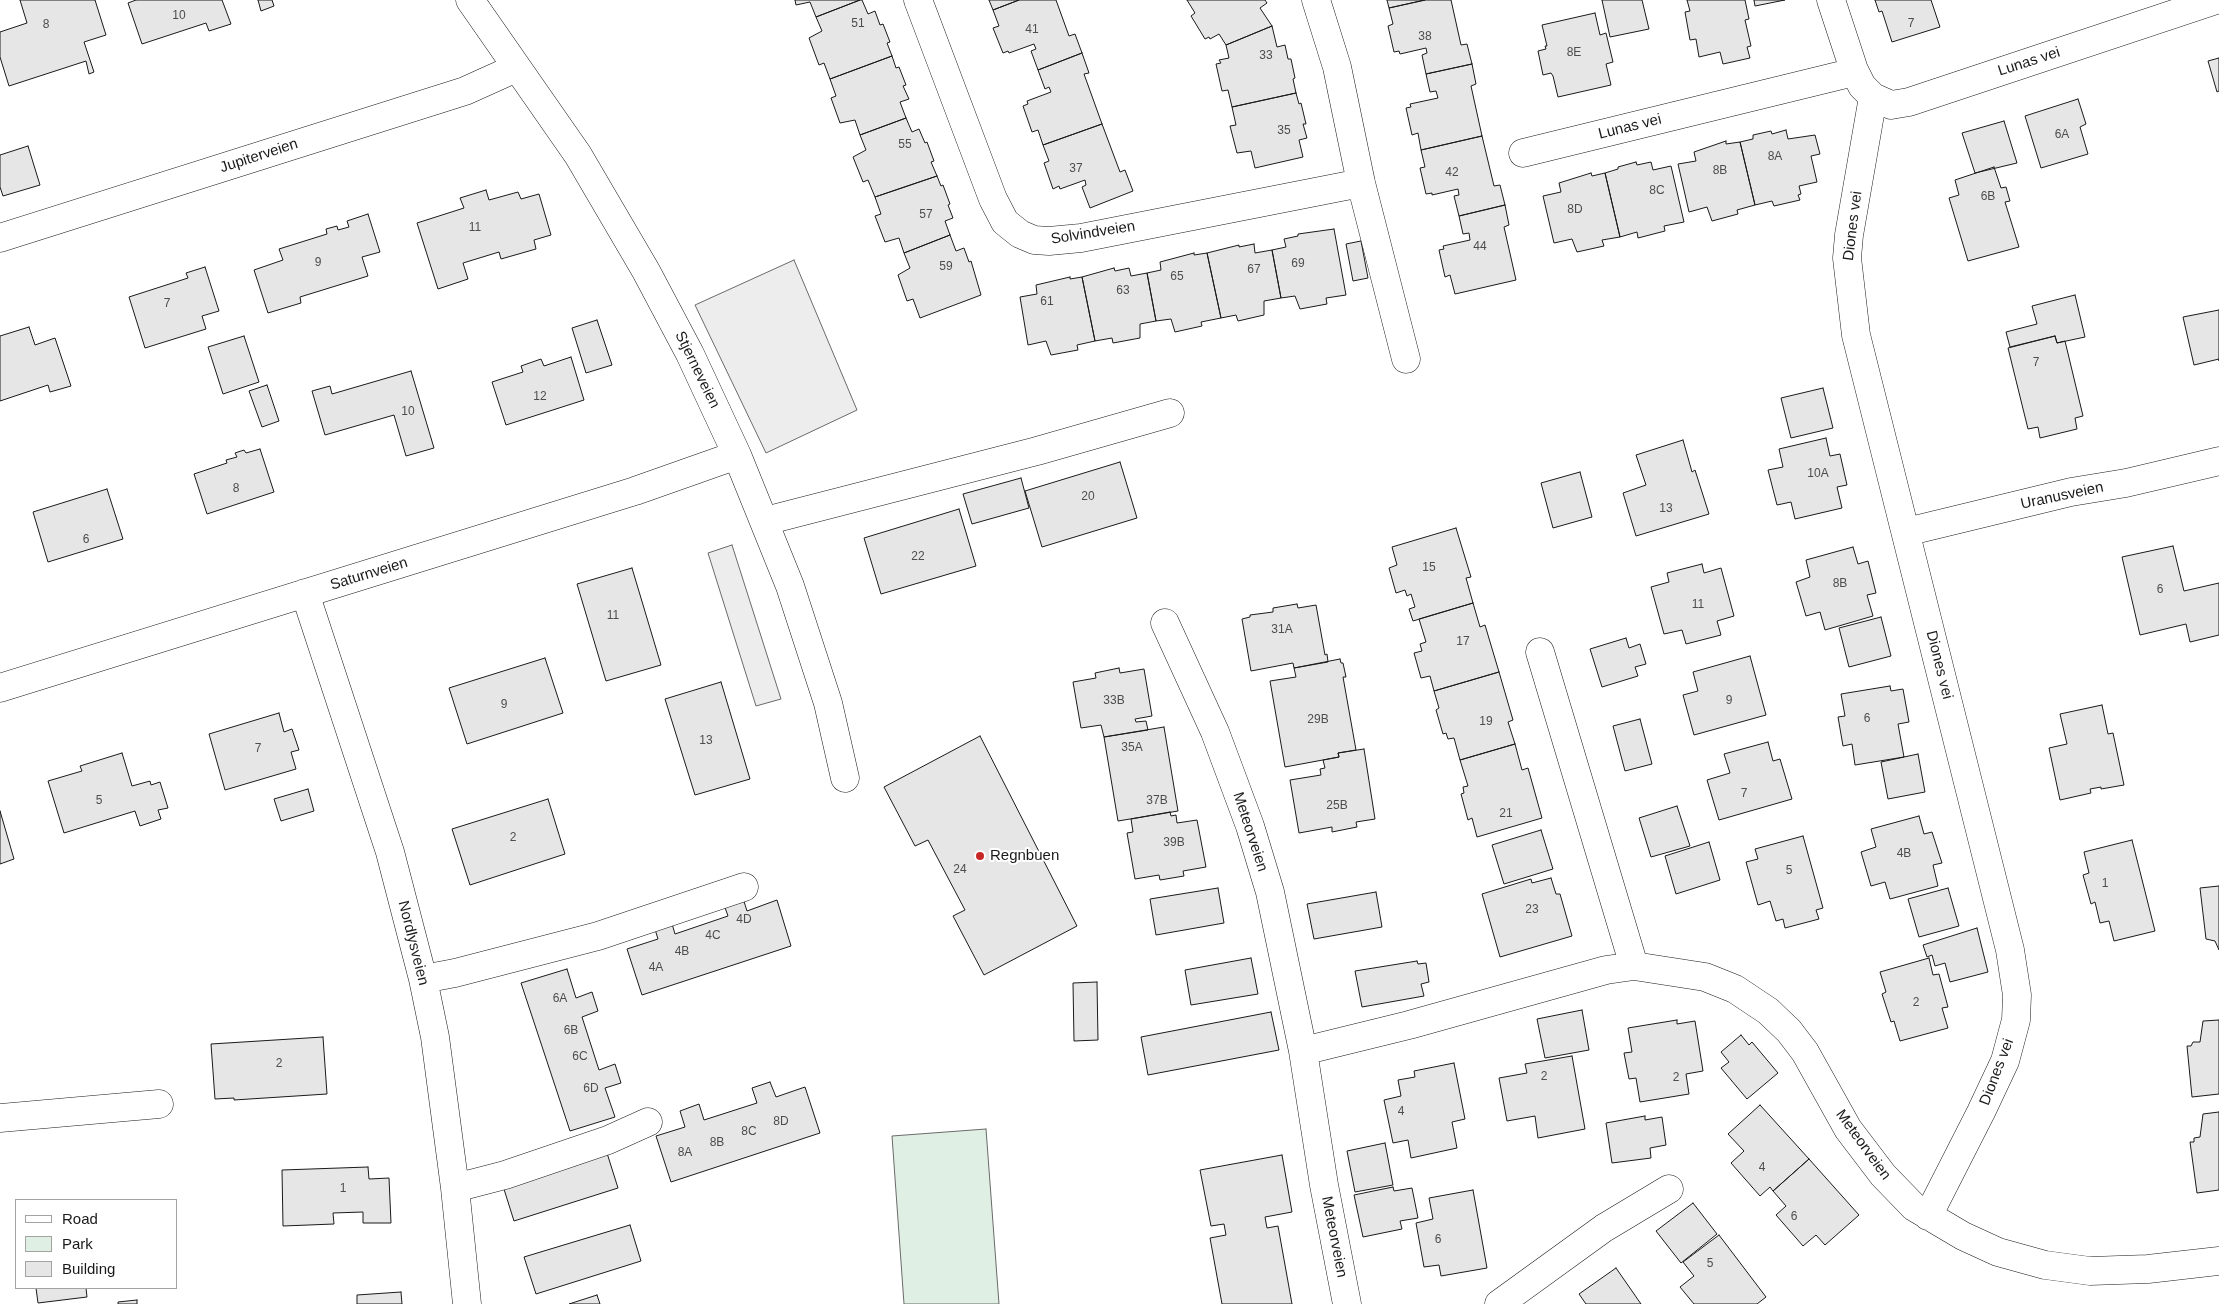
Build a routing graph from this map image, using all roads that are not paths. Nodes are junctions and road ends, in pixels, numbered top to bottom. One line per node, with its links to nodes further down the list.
1 (470, 0): 6 (street, Stjerneveien)
2 (918, 0): 10 (street, Solvindveien)
3 (1316, 0): 10 (street)
4 (1831, 0): 7 (street)
5 (2216, 0): 8 (street, Lunas vei)
6 (516, 68): 11 (street, Jupiterveien); 14 (street, Stjerneveien)
7 (1854, 70): 8 (street); 9 (street, Lunas vei)
8 (1874, 97): 17 (street, Diones vei)
9 (1522, 153)
10 (1361, 183): 12 (street)
11 (0, 238)
12 (1406, 359)
13 (1170, 413): 16 (street)
14 (737, 455): 16 (street, Stjerneveien); 18 (street, Saturnveien)
15 (2219, 461): 17 (street, Uranusveien)
16 (765, 521): 22 (street, Stjerneveien)
17 (1906, 532): 32 (street, Diones vei)
18 (305, 594): 21 (street, Saturnveien); 25 (street, Nordlysveien)
19 (1165, 623): 26 (street, Meteorveien)
20 (1540, 652): 24 (street)
21 (0, 688)
22 (845, 778)
23 (744, 887): 25 (street)
24 (1634, 966): 26 (street, Meteorveien); 32 (street, Meteorveien)
25 (423, 979): 30 (street, Nordlysveien)
26 (1302, 1051): 35 (street, Meteorveien)
27 (159, 1104): 28 (street)
28 (0, 1118)
29 (648, 1122): 30 (street)
30 (455, 1188): 34 (street, Nordlysveien)
31 (1669, 1189): 36 (street)
32 (1928, 1216): 33 (street, Meteorveien)
33 (2219, 1260)
34 (467, 1304)
35 (1348, 1304)
36 (1498, 1304)

